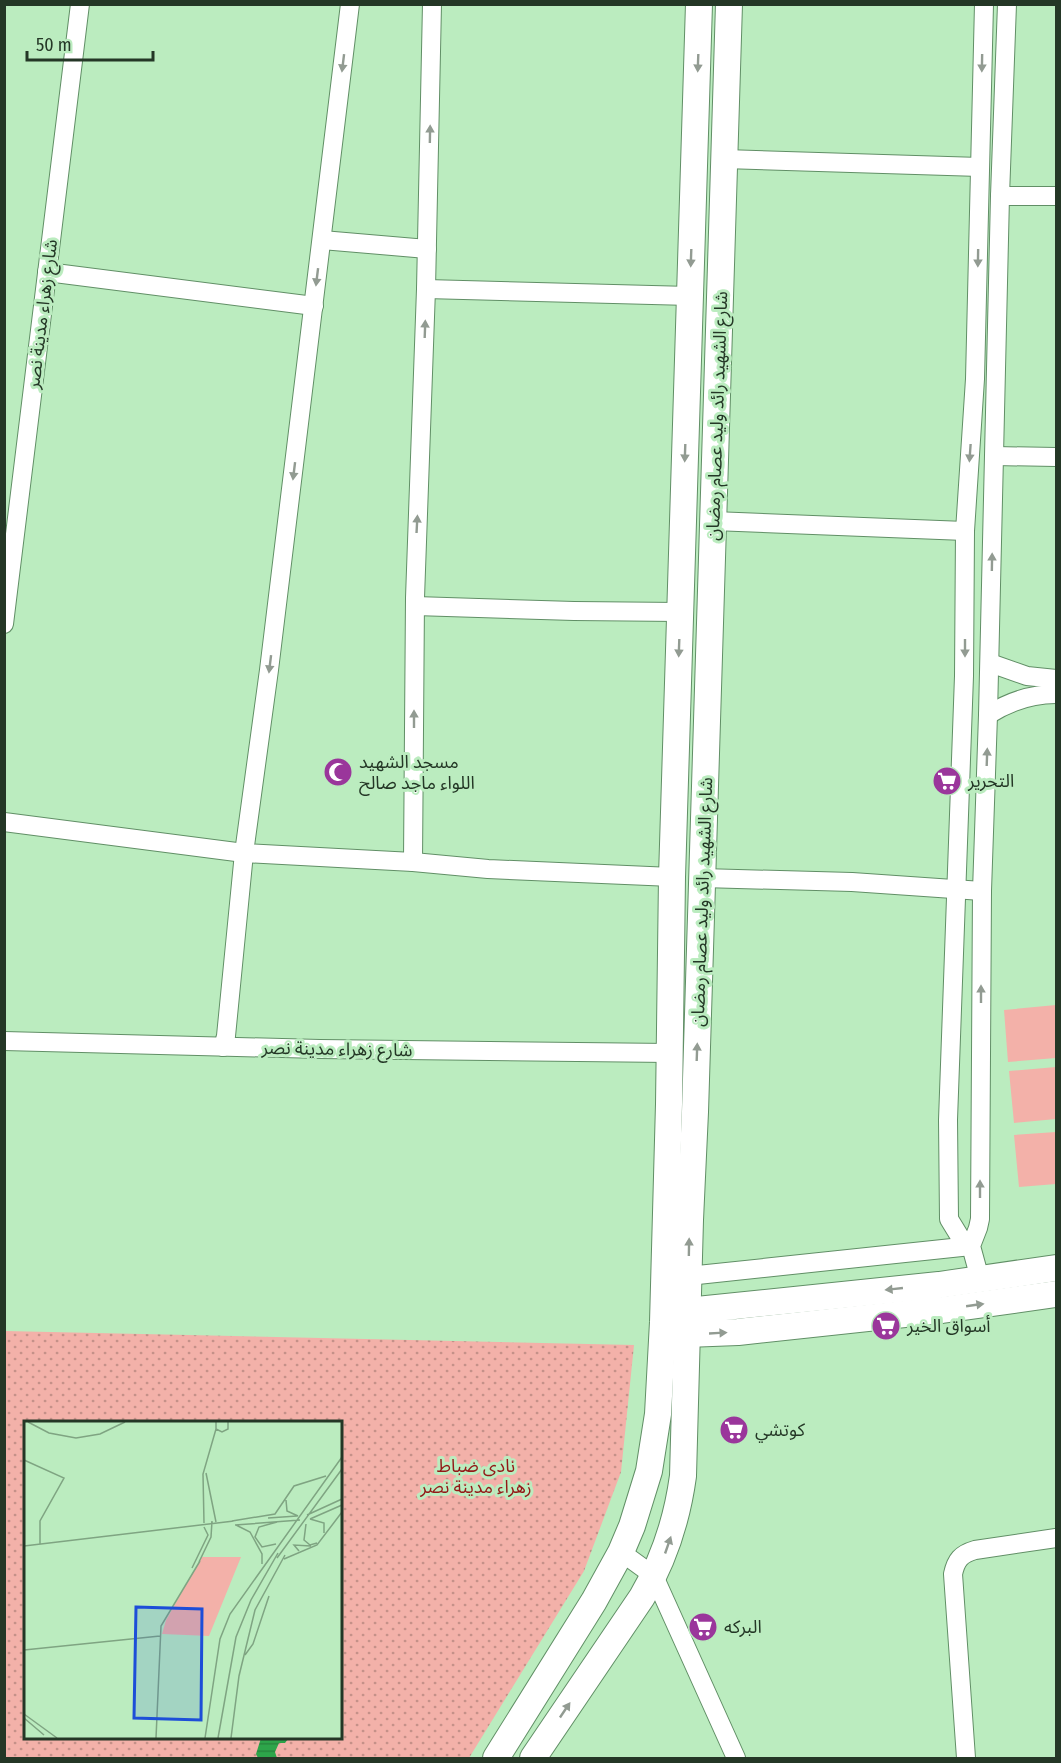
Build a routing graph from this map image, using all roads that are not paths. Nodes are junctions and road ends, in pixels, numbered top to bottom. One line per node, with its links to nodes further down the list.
1 (80, 4): 14 (street, شارع زهراء مدينة نصر)
2 (350, 4): 12 (street, one-way to 12)
3 (432, 4): 13 (street, one-way to 3)
4 (699, 4): 16 (street, شارع الشهيد رائد وليد عصام رمضان, one-way to 16)
5 (729, 4): 8 (street, شارع الشهيد رائد وليد عصام رمضان)
6 (984, 4): 9 (street, one-way to 9)
7 (1007, 4): 10 (street)
8 (724, 159): 9 (street); 20 (street, شارع الشهيد رائد وليد عصام رمضان)
9 (980, 167): 21 (street, one-way to 21)
10 (1000, 196): 11 (street); 18 (street)
11 (1056, 196)
12 (322, 240): 13 (street); 17 (street, one-way to 17)
13 (427, 249): 15 (street)
14 (47, 272): 17 (street); 24 (street, شارع زهراء مدينة نصر)
15 (426, 289): 16 (street); 22 (street, one-way to 15)
16 (690, 296): 23 (street, شارع الشهيد رائد وليد عصام رمضان, one-way to 23)
17 (314, 306): 30 (street, one-way to 30)
18 (994, 456): 19 (street); 25 (street, one-way to 18)
19 (1056, 457)
20 (713, 521): 21 (street); 33 (street, شارع الشهيد رائد وليد عصام رمضان)
21 (965, 531): 34 (street, one-way to 34)
22 (415, 606): 23 (street); 31 (street, one-way to 22)
23 (680, 612): 32 (street, شارع الشهيد رائد وليد عصام رمضان, one-way to 32)
24 (4, 624)
25 (990, 663): 26 (street); 28 (street)
26 (1056, 679)
27 (1056, 694): 28 (street)
28 (988, 715): 35 (street, one-way to 28)
29 (4, 822): 30 (street)
30 (244, 853): 31 (street); 37 (street)
31 (412, 862): 32 (street)
32 (672, 877): 38 (street, شارع الشهيد رائد وليد عصام رمضان)
33 (702, 878): 34 (street); 41 (street, شارع الشهيد رائد وليد عصام رمضان, one-way to 33)
34 (956, 888): 35 (street); 39 (street)
35 (982, 891): 39 (street, one-way to 35)
36 (4, 1041): 37 (street, شارع زهراء مدينة نصر)
37 (223, 1047): 38 (street, شارع زهراء مدينة نصر)
38 (670, 1053): 46 (street, شارع الشهيد رائد وليد عصام رمضان)
39 (971, 1246): 41 (street); 42 (street)
40 (1056, 1268): 42 (street)
41 (688, 1276): 47 (street, شارع الشهيد رائد وليد عصام رمضان)
42 (980, 1279): 43 (street)
43 (939, 1285): 45 (street); 47 (street, one-way to 47)
44 (1056, 1294): 45 (street, one-way to 44)
45 (942, 1310): 47 (street, one-way to 45)
46 (663, 1322): 47 (street); 49 (street, شارع الشهيد رائد وليد عصام رمضان)
47 (687, 1322): 50 (street, شارع الشهيد رائد وليد عصام رمضان, one-way to 47)
48 (1056, 1538): 54 (street)
49 (621, 1552): 50 (street); 51 (street, شارع الشهيد رائد وليد عصام رمضان)
50 (654, 1576): 52 (street, شارع الشهيد رائد وليد عصام رمضان, one-way to 50); 53 (street)
51 (496, 1758)
52 (533, 1758)
53 (736, 1758)
54 (966, 1758)

